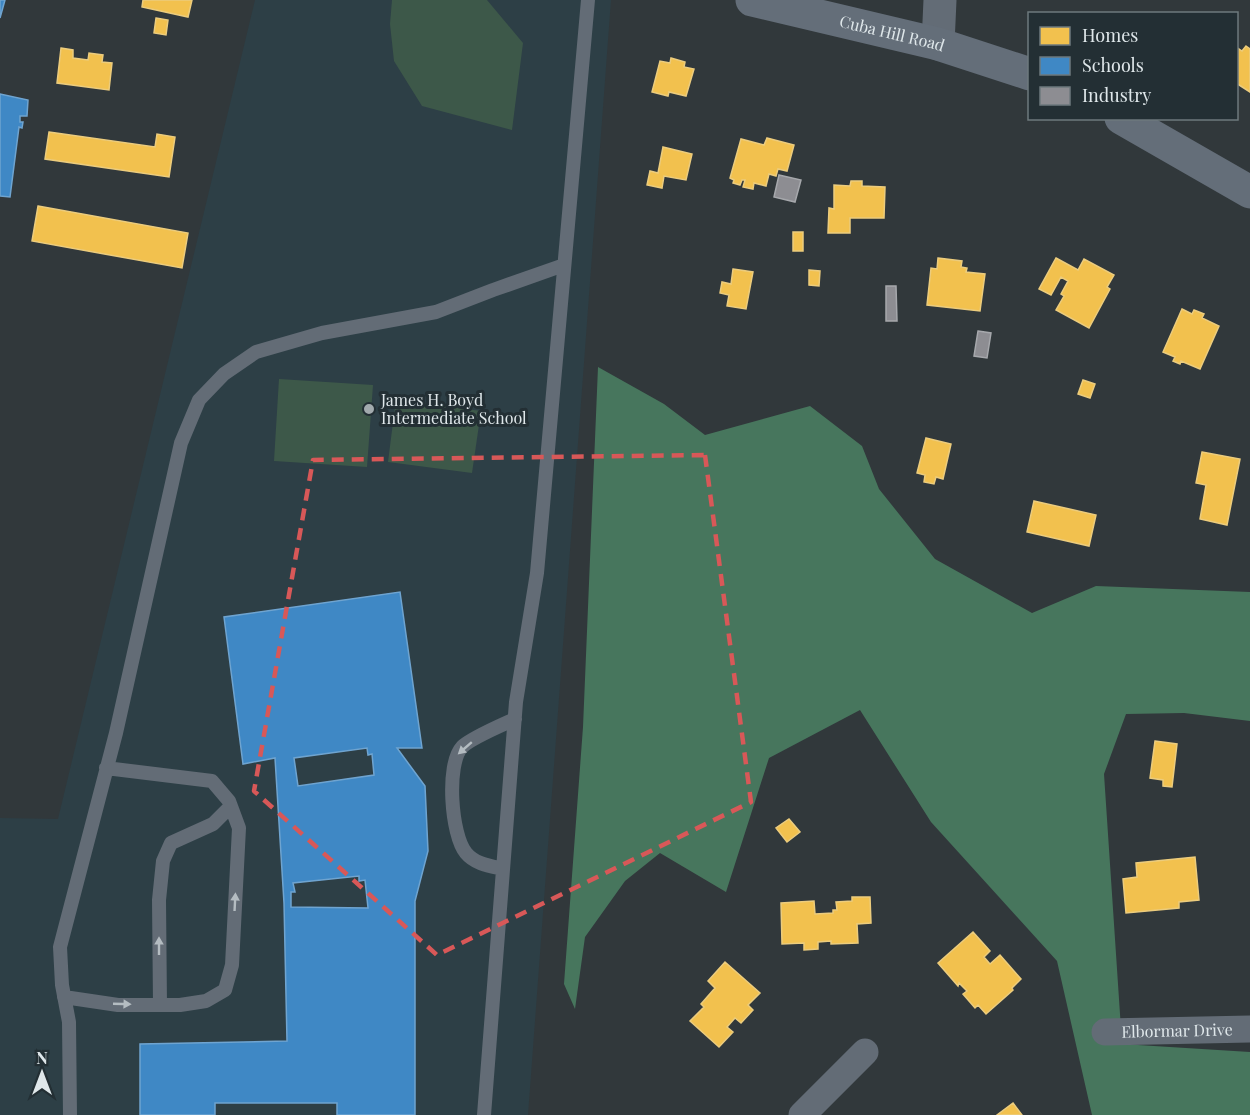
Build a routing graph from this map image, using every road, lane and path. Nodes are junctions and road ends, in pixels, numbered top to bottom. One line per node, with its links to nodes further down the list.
1 (588, 0): 8 (lane)
2 (752, 0): 4 (main road, Cuba Hill Road)
3 (940, 0): 4 (street)
4 (938, 44): 5 (main road, Cuba Hill Road)
5 (1028, 75)
6 (1124, 120): 7 (main road)
7 (1250, 192)
8 (564, 265): 9 (lane); 10 (lane)
9 (515, 719): 12 (lane); 12 (lane, one-way to 12)
10 (106, 768): 11 (lane); 13 (lane)
11 (231, 806): 14 (lane, one-way to 11); 14 (lane, one-way to 11)
12 (503, 869): 19 (lane)
13 (64, 997): 14 (lane, one-way to 14); 18 (lane)
14 (159, 1005)
15 (1250, 1029): 16 (street, Elbormar Drive)
16 (1105, 1032)
17 (865, 1052): 20 (street)
18 (70, 1115)
19 (484, 1115)
20 (801, 1115)

